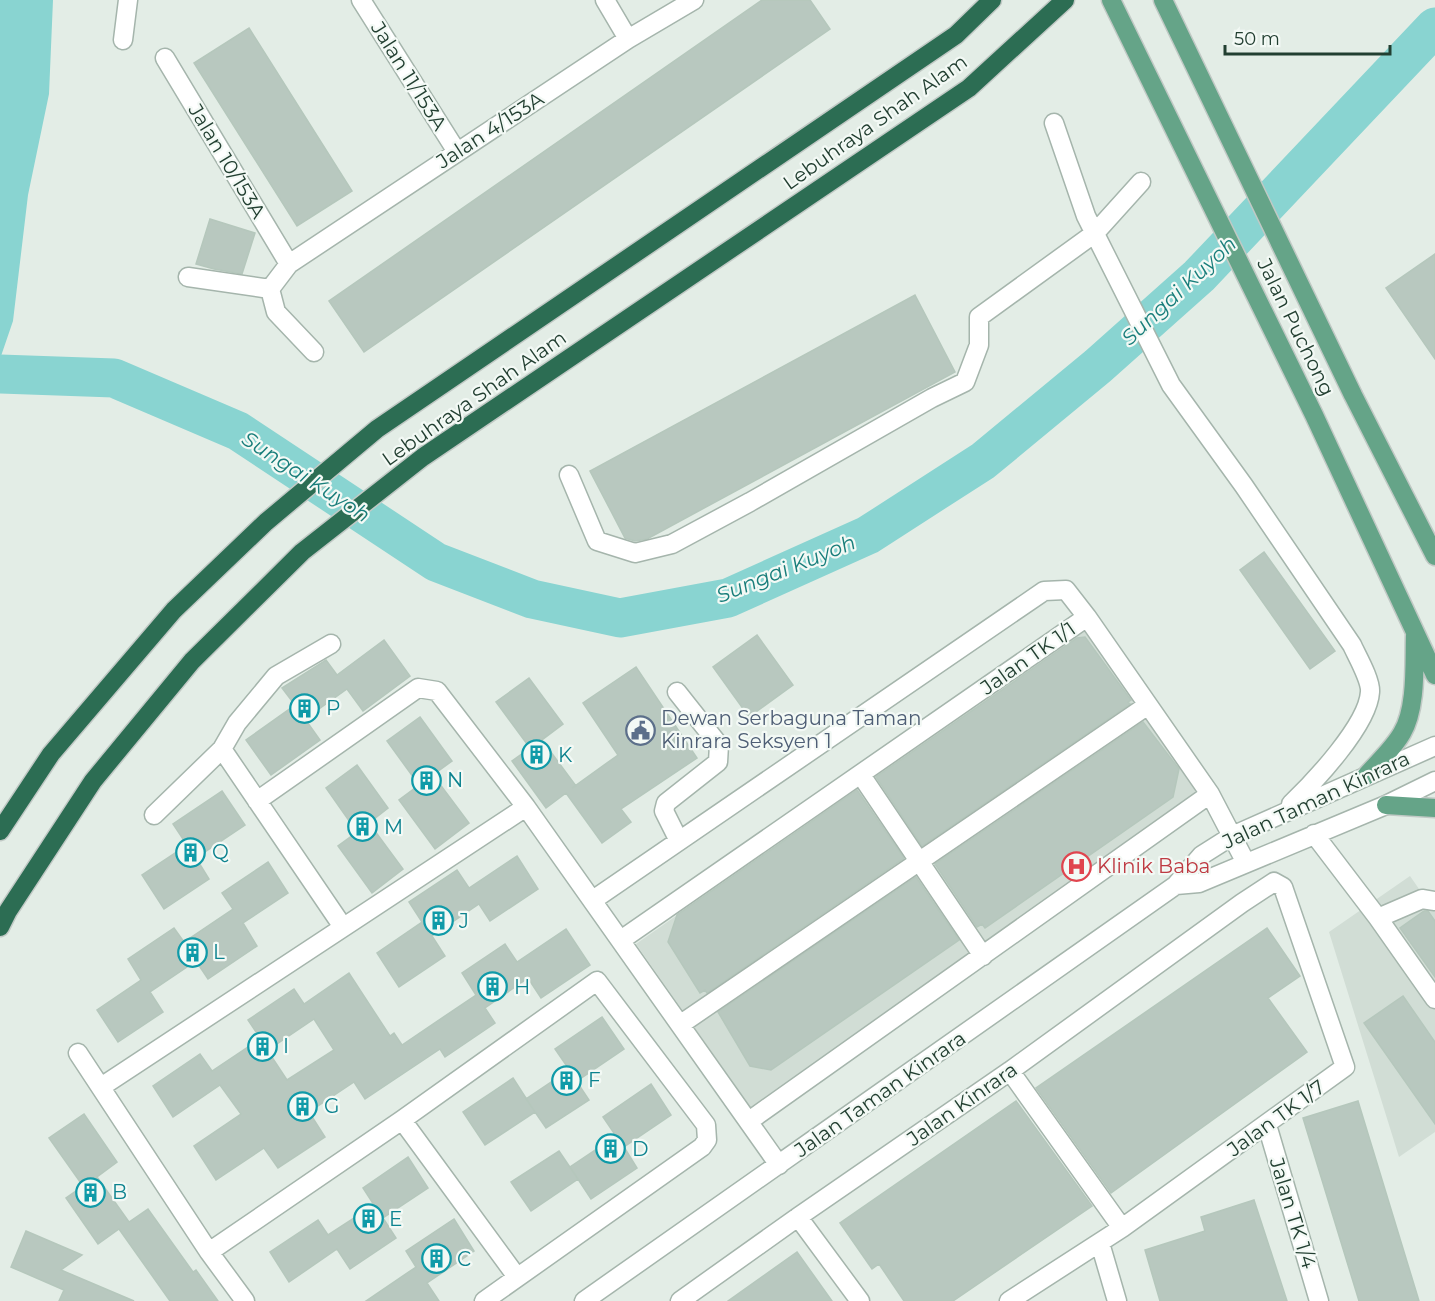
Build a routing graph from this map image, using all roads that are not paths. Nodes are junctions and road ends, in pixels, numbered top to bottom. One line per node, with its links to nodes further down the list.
1 (128, 0): 10 (street)
2 (362, 0): 13 (street, Jalan 11/153A)
3 (605, 0): 9 (street)
4 (694, 0): 9 (street, Jalan 4/153A)
5 (993, 0): 40 (highway, Lebuhraya Shah Alam)
6 (1065, 0): 51 (highway, Lebuhraya Shah Alam)
7 (1111, 0): 23 (main road, Jalan Puchong)
8 (1163, 0): 21 (main road, Jalan Puchong)
9 (628, 39): 13 (street, Jalan 4/153A)
10 (123, 40)
11 (165, 58): 16 (street, Jalan 10/153A)
12 (1054, 123): 15 (street)
13 (457, 152): 16 (street, Jalan 4/153A)
14 (1141, 182): 15 (street)
15 (1095, 233): 20 (street); 39 (street)
16 (289, 264): 18 (street, Jalan 4/153A)
17 (188, 277): 18 (street)
18 (270, 289): 19 (street)
19 (314, 352)
20 (569, 474)
21 (1435, 556)
22 (1087, 617): 27 (street); 30 (street, Jalan TK 1/1); 43 (street, Jalan TK 1/1)
23 (1415, 632): 25 (main road, Jalan Puchong); 31 (main road)
24 (331, 644): 29 (street)
25 (1435, 675)
26 (677, 692): 43 (street)
27 (1148, 705): 33 (street); 44 (street)
28 (1435, 746): 31 (street, Jalan Taman Kinrara)
29 (222, 749): 34 (street); 38 (street)
30 (861, 775): 44 (street); 53 (street, Jalan TK 1/1)
31 (1365, 777): 39 (street, Jalan Taman Kinrara)
32 (1435, 781): 35 (street, Jalan Taman Kinrara)
33 (1210, 794): 42 (street); 54 (street)
34 (257, 801): 36 (street); 52 (street)
35 (1386, 805): 37 (main road); 41 (street, Jalan Taman Kinrara)
36 (526, 807): 47 (street); 52 (street)
37 (1435, 808)
38 (154, 815)
39 (1278, 815): 42 (street, Jalan Taman Kinrara)
40 (0, 831)
41 (1314, 834): 45 (street, Jalan Taman Kinrara); 50 (street)
42 (1232, 836): 45 (street); 46 (street, Jalan Taman Kinrara)
43 (679, 841): 47 (street, Jalan TK 1/1)
44 (919, 862): 54 (street); 56 (street)
45 (1246, 863): 46 (street, Jalan Taman Kinrara)
46 (1176, 885): 63 (street, Jalan Taman Kinrara)
47 (592, 900): 53 (street)
48 (1435, 901): 50 (street)
49 (1242, 903): 58 (street, Jalan Kinrara); 62 (street, Jalan TK 1/7)
50 (1378, 918): 55 (street)
51 (0, 927)
52 (343, 927): 59 (street)
53 (621, 940): 56 (street)
54 (983, 956): 61 (street)
55 (1435, 999)
56 (681, 1024): 61 (street)
57 (78, 1053): 59 (street)
58 (1010, 1071): 64 (street, Jalan Kinrara); 65 (street)
59 (101, 1087): 67 (street)
60 (402, 1120): 67 (street); 68 (street); 68 (street)
61 (749, 1121): 63 (street)
62 (1267, 1125): 65 (street, Jalan TK 1/7); 77 (street, Jalan TK 1/4)
63 (779, 1166): 69 (street, Jalan Taman Kinrara)
64 (798, 1217): 73 (street, Jalan Kinrara); 74 (street)
65 (1122, 1228): 66 (street, Jalan TK 1/7)
66 (1100, 1243): 75 (street, Jalan TK 1/7); 76 (street)
67 (209, 1252): 70 (street)
68 (517, 1277): 71 (street)
69 (610, 1294): 72 (street, Jalan Taman Kinrara)
70 (244, 1301)
71 (484, 1301)
72 (584, 1301)
73 (680, 1301)
74 (860, 1301)
75 (1009, 1301)
76 (1117, 1301)
77 (1319, 1301)

